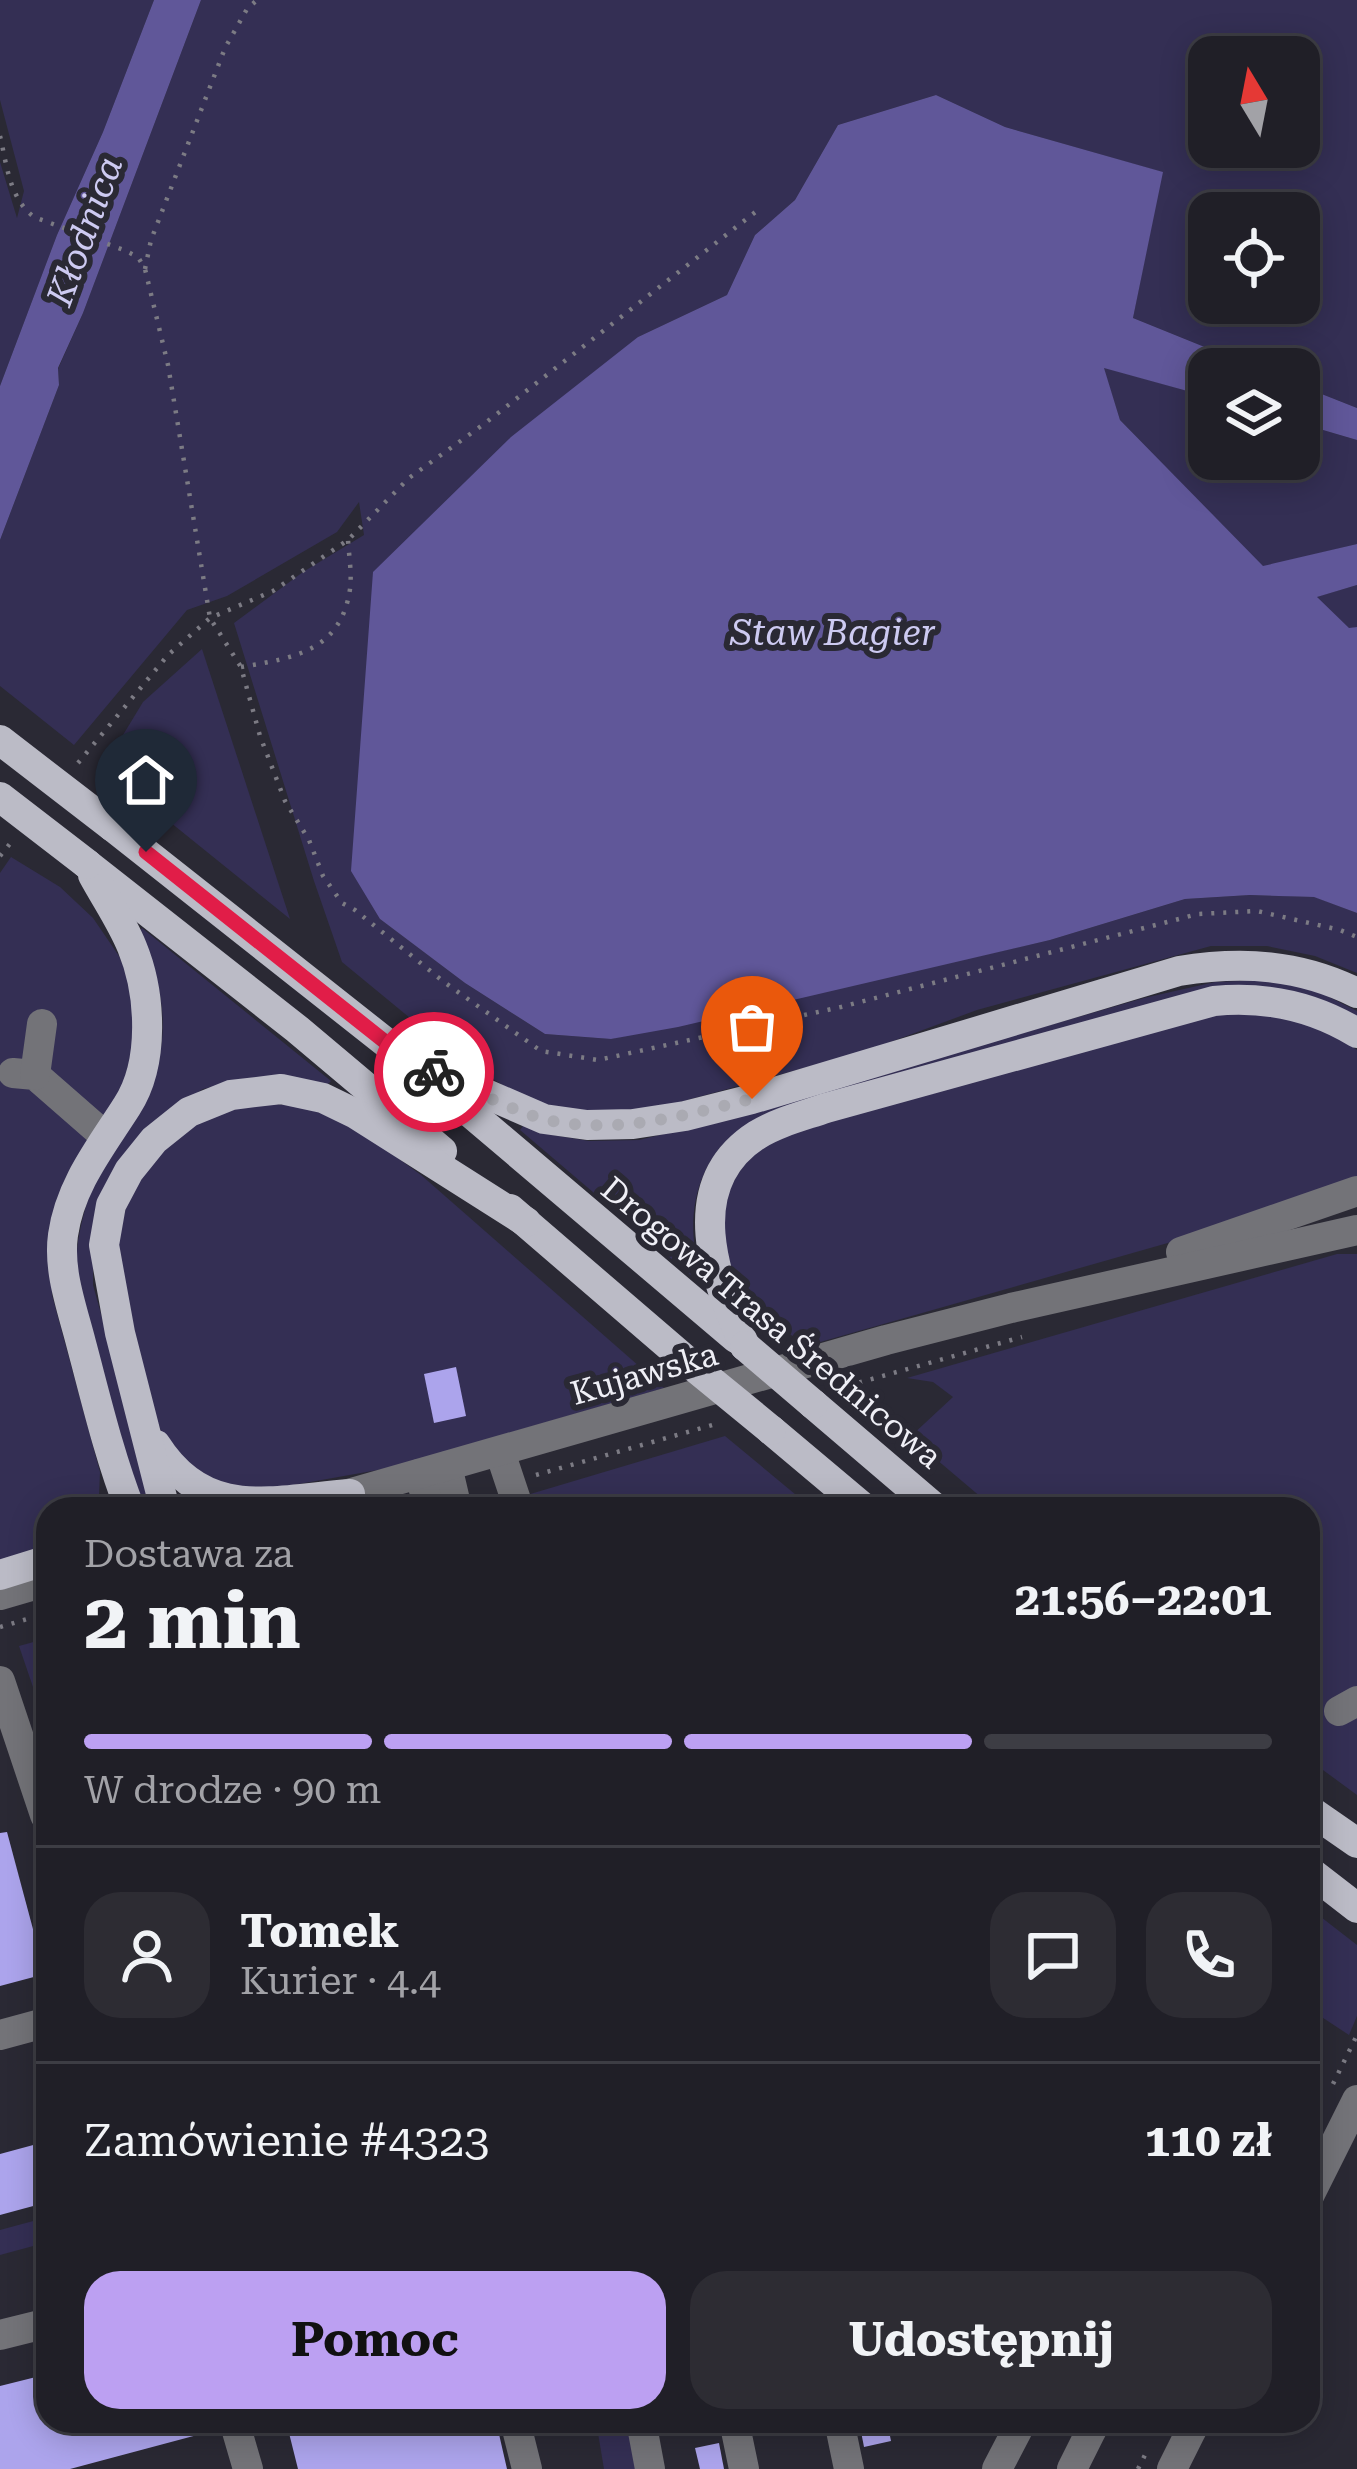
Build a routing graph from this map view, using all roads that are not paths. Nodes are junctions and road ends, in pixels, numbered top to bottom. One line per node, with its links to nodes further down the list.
1 (0, 740): 7 (main road, Drogowa Trasa Średnicowa, bridge)
2 (0, 797): 3 (main road, bridge)
3 (87, 864): 8 (main road); 10 (main road)
4 (1356, 992): 7 (main road)
5 (42, 1024): 8 (street)
6 (1357, 1033): 13 (main road)
7 (408, 1060): 13 (main road, Drogowa Trasa Średnicowa)
8 (106, 1137): 15 (main road)
9 (1357, 1191): 12 (street, Kujawska)
10 (526, 1222): 14 (main road); 28 (main road, bridge)
11 (1357, 1230): 12 (street, Kujawska)
12 (1012, 1308): 16 (street, Kujawska)
13 (745, 1346): 29 (main road, Drogowa Trasa Średnicowa, bridge)
14 (138, 1407): 22 (main road); 23 (main road)
15 (98, 1414): 20 (main road); 21 (main road)
16 (500, 1452): 17 (street, Kujawska); 19 (street)
17 (433, 1470): 18 (street, Kujawska); 26 (street); 27 (street)
18 (350, 1494): 24 (main road); 25 (street, Kujawska)
19 (514, 1496)
20 (106, 1497)
21 (126, 1497)
22 (162, 1497)
23 (216, 1497)
24 (311, 1497)
25 (339, 1497)
26 (431, 1497)
27 (450, 1497)
28 (851, 1497)
29 (924, 1497)
30 (36, 1563): 31 (main road)
31 (0, 1575)
32 (36, 1584): 33 (street)
33 (0, 1595)
34 (0, 1682): 35 (street)
35 (36, 1788)
36 (1320, 1817): 37 (main road)
37 (1357, 1843)
38 (1320, 1879): 39 (main road)
39 (1357, 1908)
40 (36, 2025): 41 (street)
41 (0, 2035)
42 (1357, 2100): 43 (street)
43 (1320, 2174)
44 (36, 2326): 45 (street)
45 (0, 2336)
46 (238, 2433): 54 (street)
47 (518, 2433): 55 (street)
48 (643, 2433): 56 (street)
49 (736, 2433): 57 (street)
50 (842, 2433): 58 (street)
51 (1016, 2433): 59 (street)
52 (1090, 2433): 60 (street)
53 (1190, 2433): 61 (street)
54 (248, 2469)
55 (527, 2469)
56 (650, 2469)
57 (744, 2469)
58 (849, 2469)
59 (998, 2469)
60 (1072, 2469)
61 (1172, 2469)

